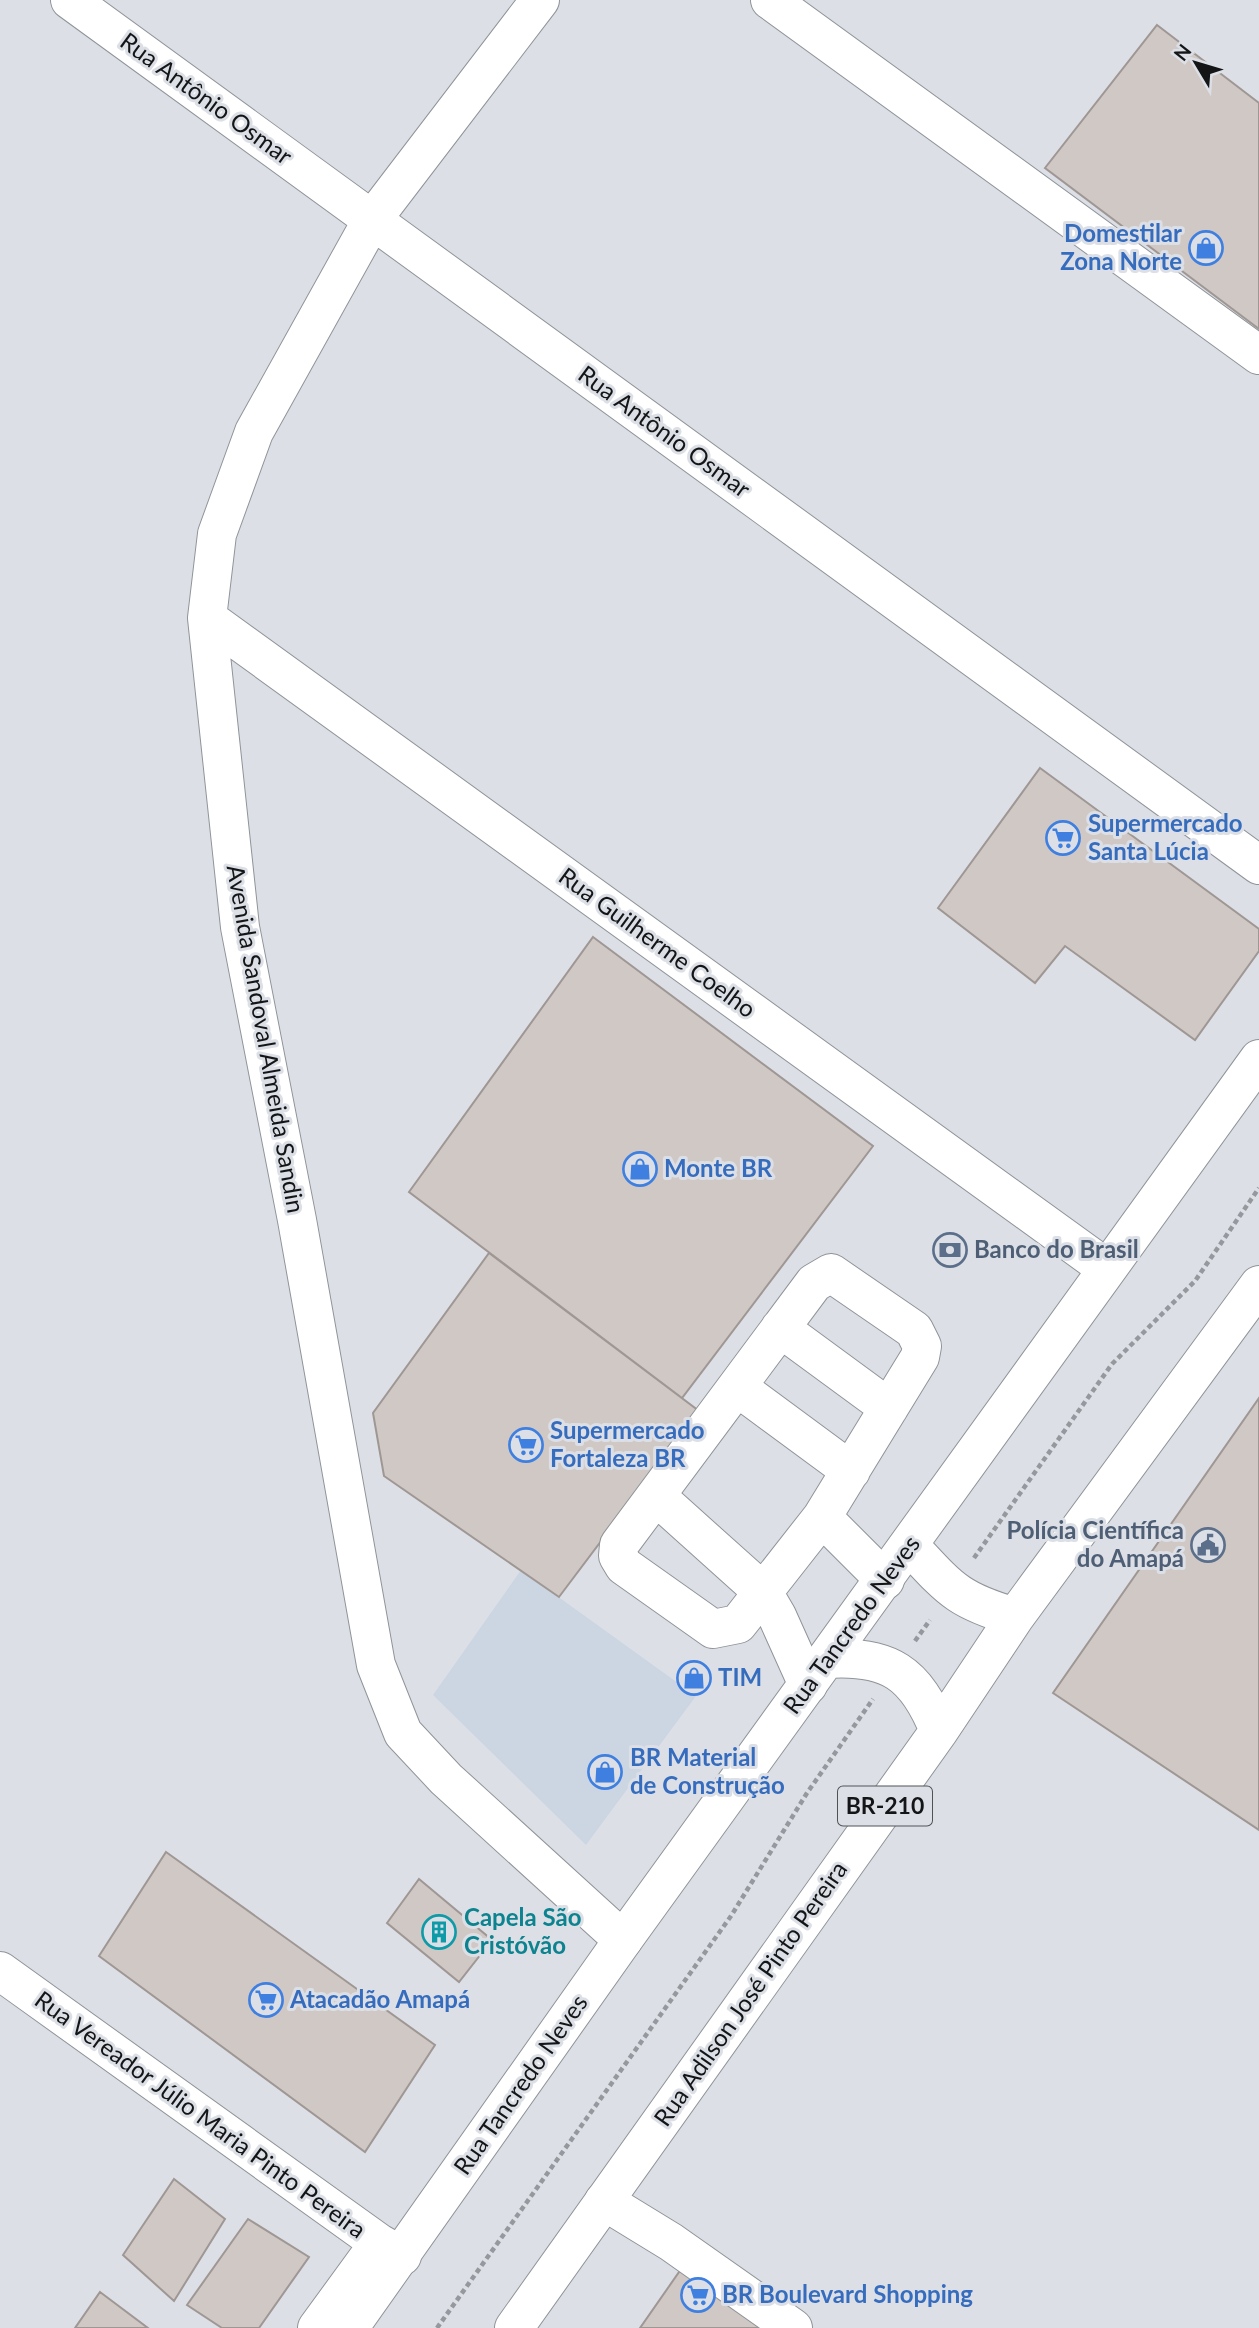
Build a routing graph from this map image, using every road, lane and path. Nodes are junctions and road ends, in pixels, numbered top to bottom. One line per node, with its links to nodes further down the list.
1 (70, 0): 4 (street, Rua Antônio Osmar)
2 (540, 0): 4 (street, Avenida Sandoval Almeida Sandin)
3 (770, 0): 5 (street)
4 (372, 220): 6 (street, Avenida Sandoval Almeida Sandin); 7 (street, Rua Antônio Osmar)
5 (1259, 355)
6 (207, 618): 10 (street, Rua Guilherme Coelho); 26 (street, Avenida Sandoval Almeida Sandin)
7 (1259, 865)
8 (1259, 1059): 10 (street, Rua Tancredo Neves)
9 (1259, 1188): 20 (path)
10 (1106, 1268): 18 (street, Rua Tancredo Neves)
11 (1259, 1285): 22 (street, Rua Adilson José Pinto Pereira / BR-210)
12 (780, 1328): 13 (street); 14 (street); 14 (street)
13 (737, 1387): 15 (street); 16 (street)
14 (889, 1408): 15 (street)
15 (851, 1471): 17 (street)
16 (656, 1496): 21 (street); 21 (street)
17 (822, 1517): 19 (street); 21 (street)
18 (910, 1546): 19 (street, Rua Tancredo Neves); 20 (street)
19 (885, 1580): 24 (street, Rua Tancredo Neves)
20 (951, 1590): 22 (street); 23 (path)
21 (763, 1592): 24 (street)
22 (1015, 1617): 25 (street, Rua Adilson José Pinto Pereira / BR-210)
23 (894, 1671): 24 (street); 25 (street); 32 (path)
24 (817, 1672): 26 (street, Rua Tancredo Neves)
25 (939, 1731): 28 (street, Rua Adilson José Pinto Pereira / BR-210)
26 (623, 1940): 29 (street, Rua Tancredo Neves)
27 (0, 1971): 29 (street, Rua Vereador Júlio Maria Pinto Pereira)
28 (604, 2201): 33 (street, Rua Adilson José Pinto Pereira / BR-210); 34 (street)
29 (390, 2249): 30 (street); 31 (street, Rua Tancredo Neves)
30 (317, 2328)
31 (349, 2328)
32 (437, 2328)
33 (514, 2328)
34 (793, 2328)

